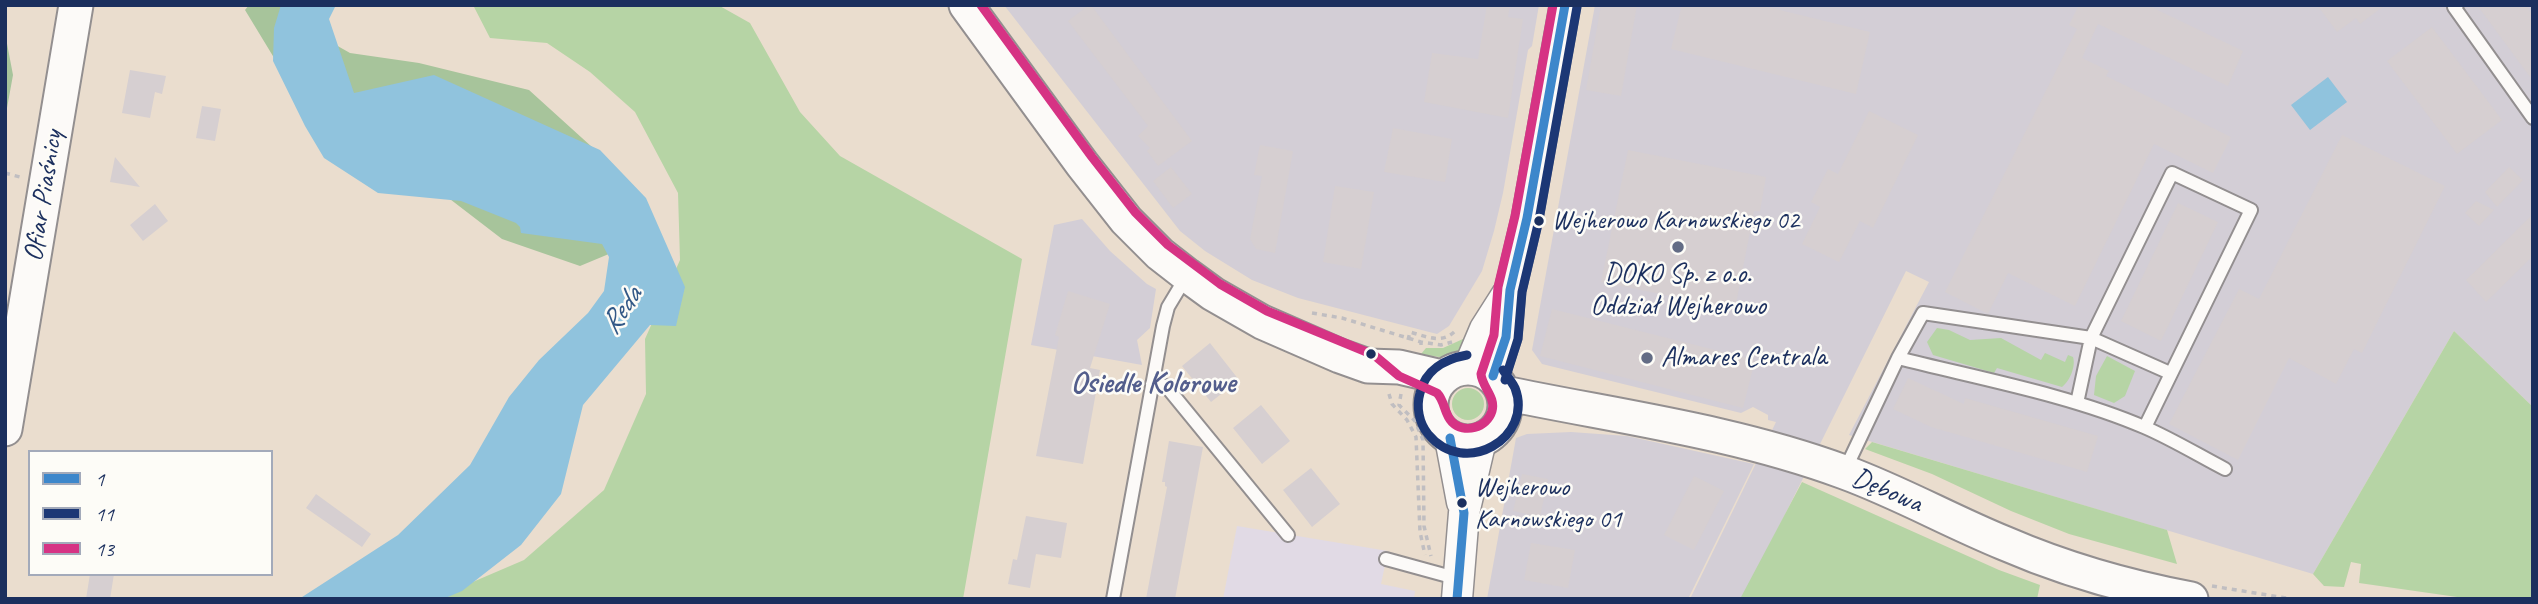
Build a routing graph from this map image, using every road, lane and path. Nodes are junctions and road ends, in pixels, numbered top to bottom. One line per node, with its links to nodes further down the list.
1 (76, 5): 23 (main road, Ofiar Piaśnicy)
2 (966, 5): 8 (main road)
3 (1565, 5): 20 (street)
4 (2457, 5): 5 (lane)
5 (2533, 118)
6 (5, 173): 7 (path)
7 (20, 177)
8 (1187, 275): 18 (lane); 20 (main road)
9 (1301, 313): 11 (path)
10 (1463, 320): 11 (path)
11 (1409, 338): 13 (path); 14 (path)
12 (2091, 338): 16 (lane); 17 (lane); 17 (lane); 21 (lane)
13 (1422, 342): 15 (path); 20 (path)
14 (1407, 345)
15 (1418, 355)
16 (1898, 358): 21 (lane); 25 (lane)
17 (2170, 373): 22 (lane)
18 (1152, 384): 26 (lane); 29 (lane)
19 (1390, 392): 28 (path)
20 (1462, 395): 25 (main road, Dębowa); 28 (street); 28 (path)
21 (2077, 403): 22 (lane)
22 (2145, 427): 24 (lane)
23 (5, 429)
24 (2225, 469)
25 (1844, 472): 30 (main road, Dębowa)
26 (1288, 535)
27 (1387, 559): 28 (lane)
28 (1446, 581)
29 (1113, 599)
30 (2191, 599)

